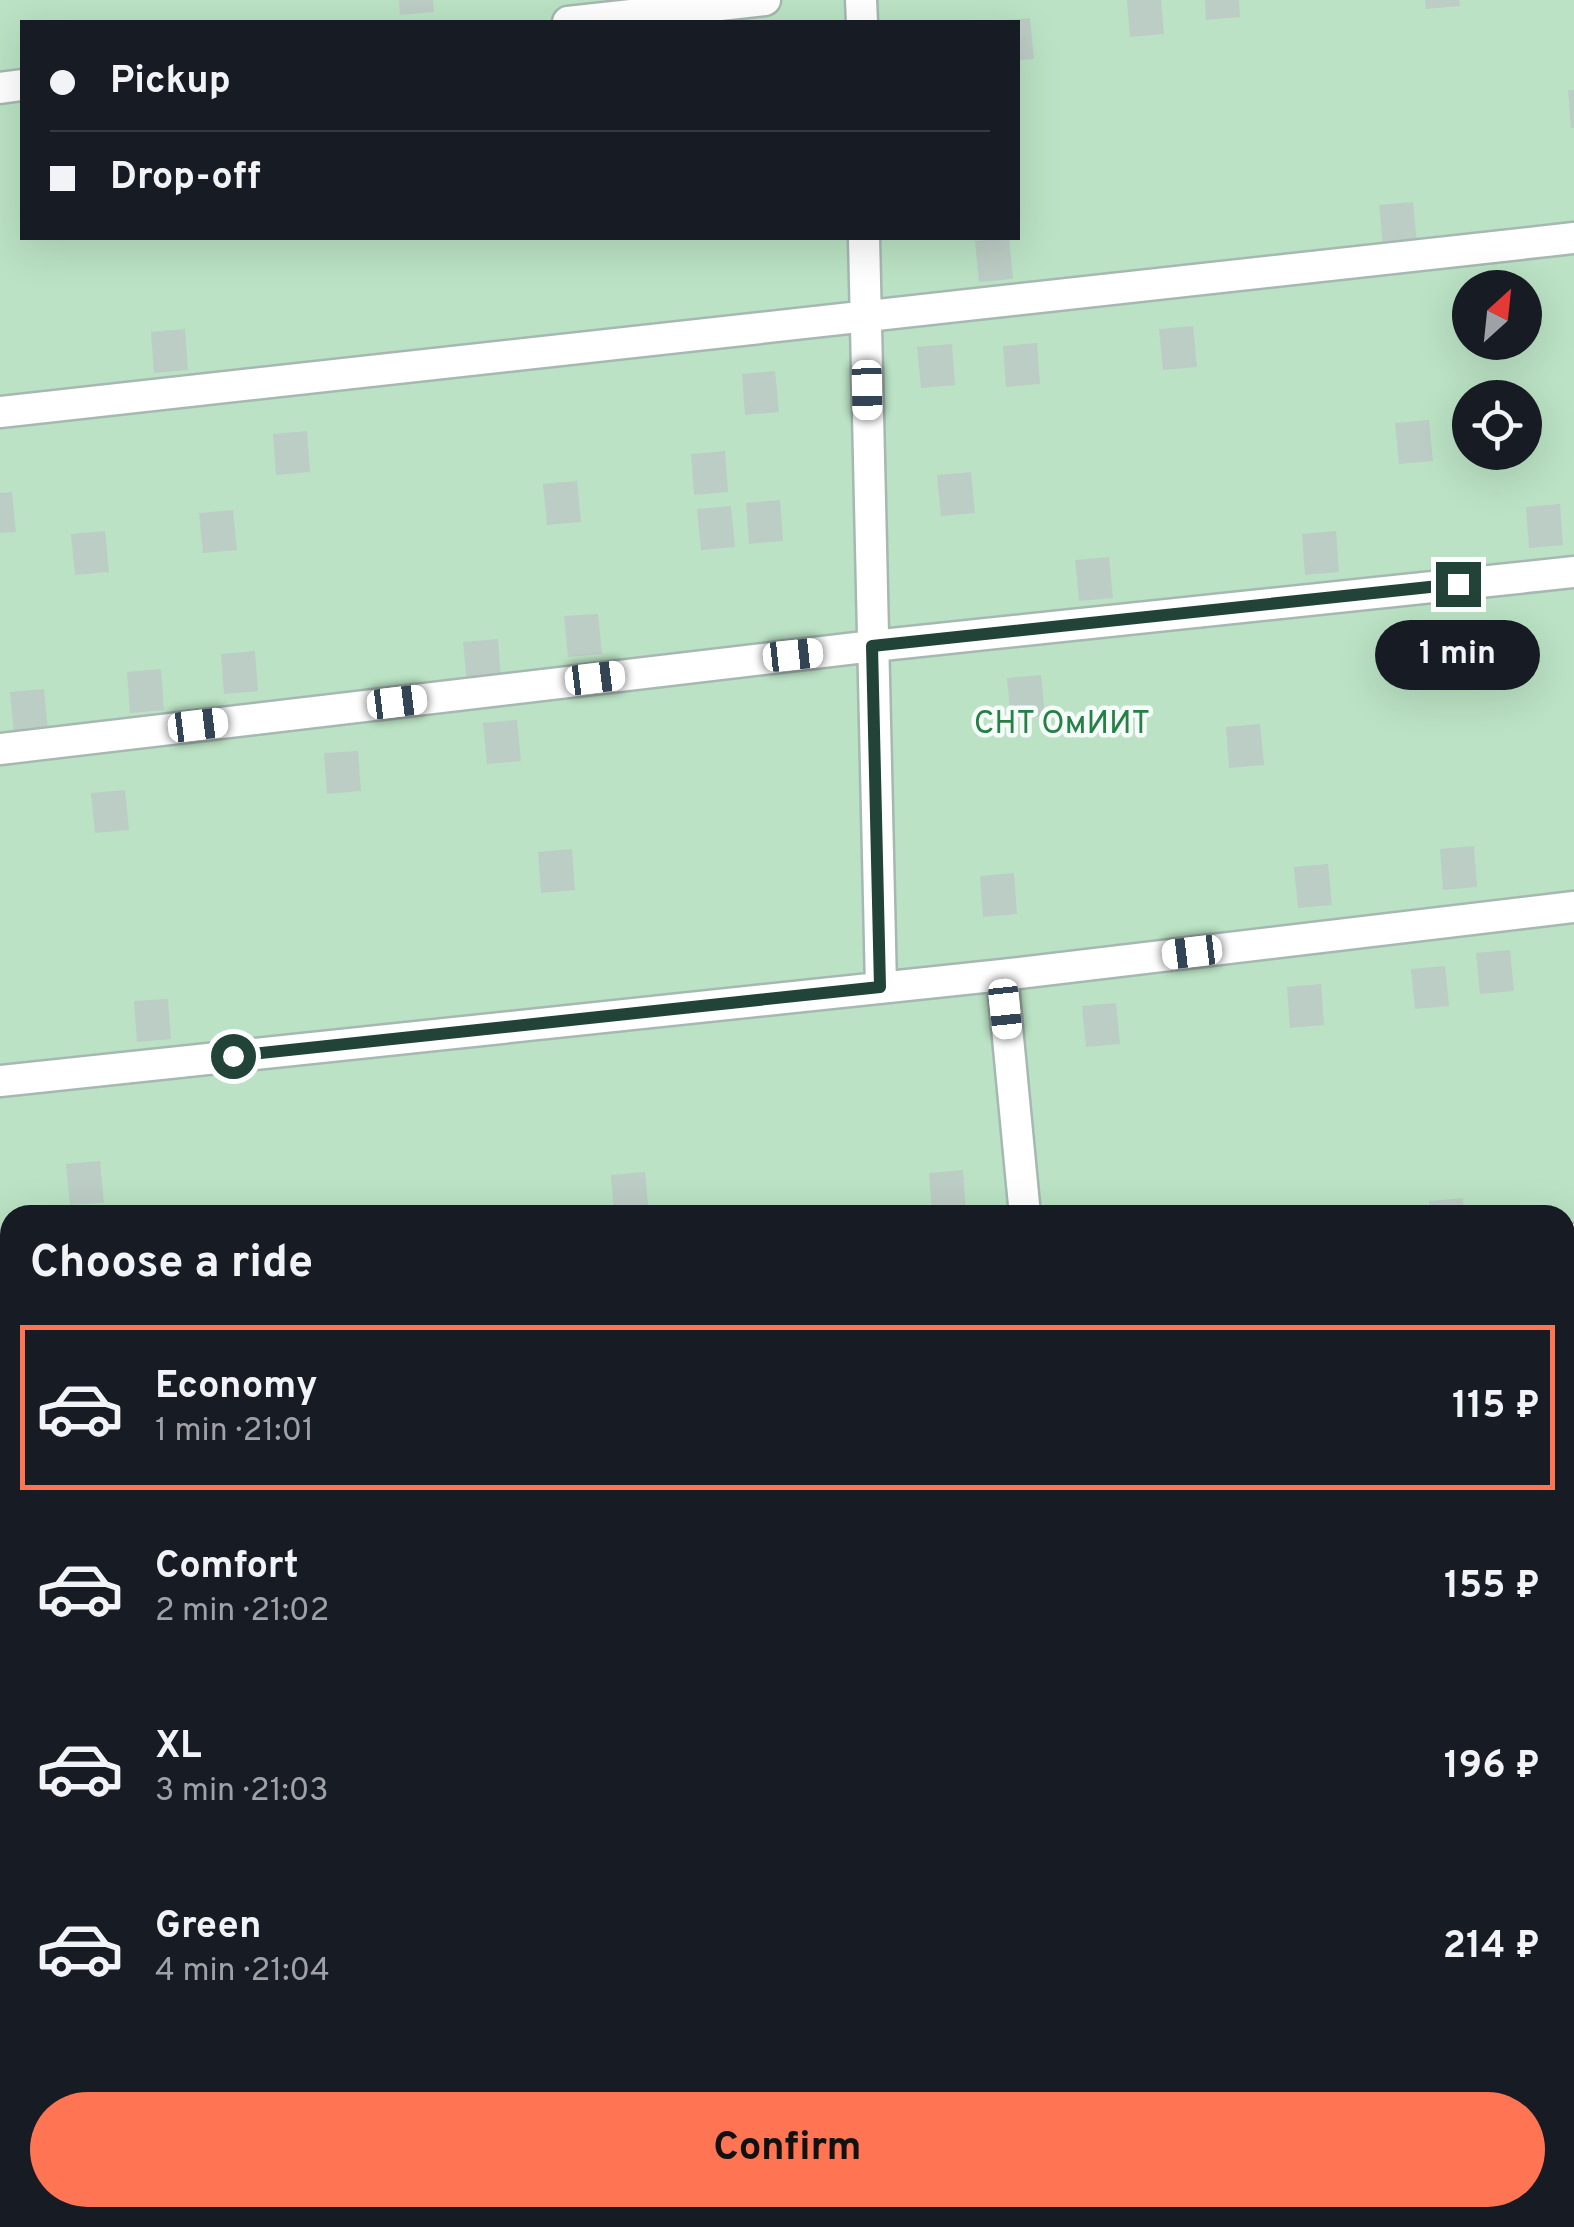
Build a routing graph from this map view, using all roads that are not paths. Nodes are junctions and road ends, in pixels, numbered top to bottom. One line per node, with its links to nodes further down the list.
1 (765, 0): 2 (street)
2 (586, 20)
3 (1574, 238): 5 (street)
4 (864, 240): 5 (street)
5 (865, 317): 6 (street); 8 (street)
6 (0, 412)
7 (1574, 572): 8 (street)
8 (872, 646): 9 (street); 12 (street)
9 (0, 749)
10 (1574, 907): 11 (street)
11 (1002, 975): 12 (street); 14 (street)
12 (880, 987): 13 (street)
13 (0, 1081)
14 (1024, 1205)

